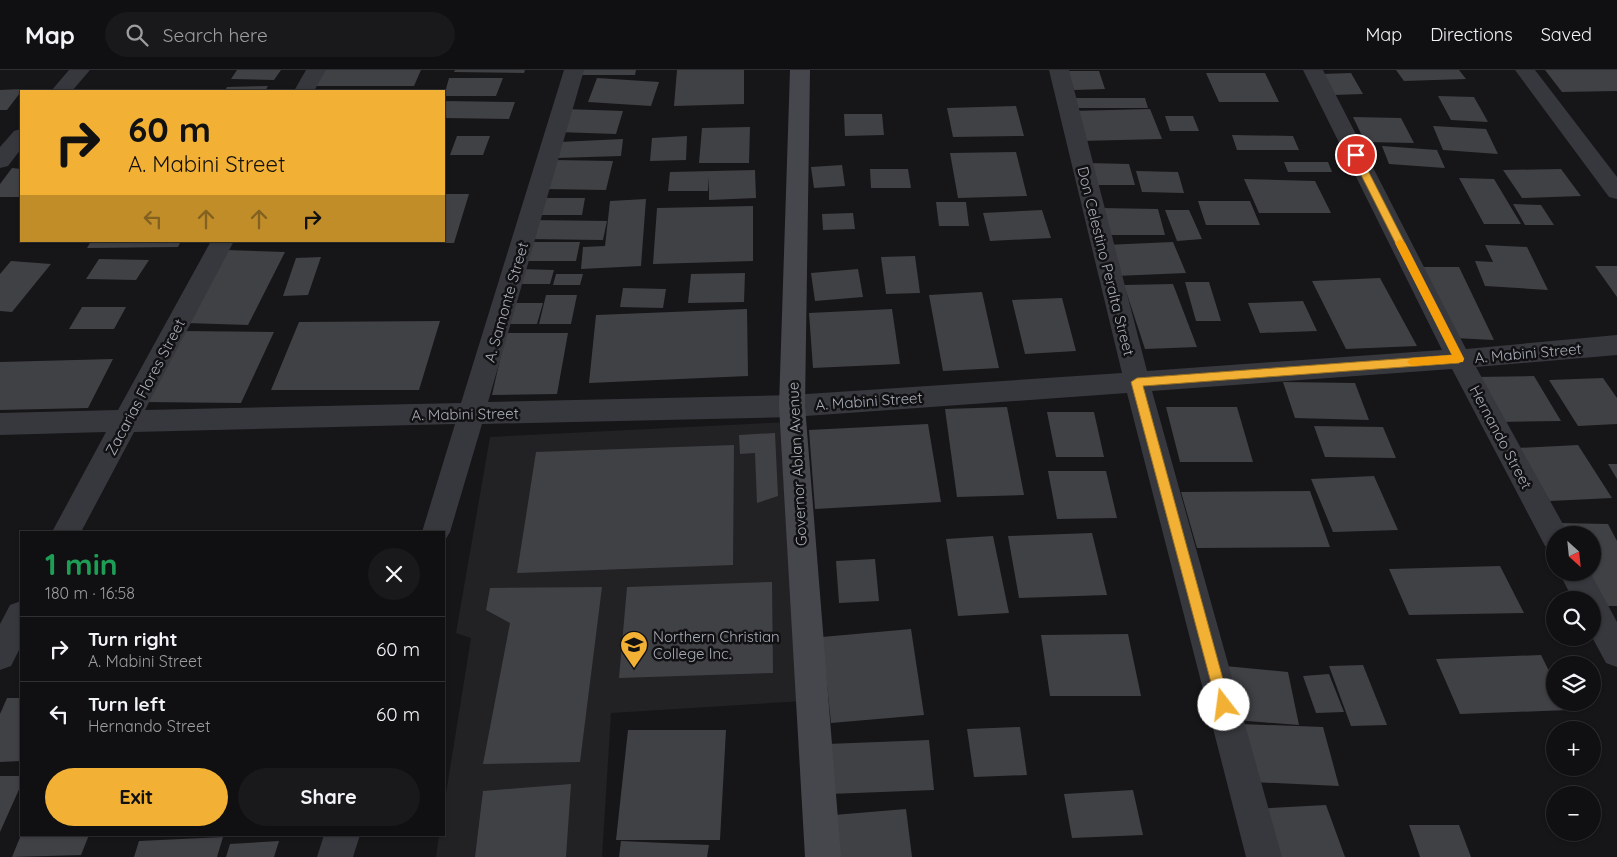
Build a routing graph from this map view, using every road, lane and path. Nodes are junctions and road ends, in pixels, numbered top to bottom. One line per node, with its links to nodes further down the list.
1 (80, 70): 8 (street)
2 (316, 70): 9 (street)
3 (574, 70): 18 (street, A. Samonte Street)
4 (800, 70): 17 (main road, Governor Ablan Avenue)
5 (1059, 70): 16 (street, Don Celestino Peralta Street)
6 (1313, 70): 15 (street, Hernando Street)
7 (1525, 70): 12 (street)
8 (62, 90)
9 (305, 90)
10 (20, 137): 11 (street)
11 (0, 161)
12 (1617, 192)
13 (222, 242): 19 (street, Zacarias Flores Street)
14 (1617, 345): 15 (street, A. Mabini Street)
15 (1459, 359): 16 (street, A. Mabini Street); 21 (street, Hernando Street)
16 (1137, 382): 17 (street, A. Mabini Street); 31 (street, Don Celestino Peralta Street)
17 (792, 406): 18 (street, A. Mabini Street); 30 (main road, Governor Ablan Avenue)
18 (473, 414): 19 (street, A. Mabini Street); 23 (street, A. Samonte Street)
19 (126, 421): 20 (street, A. Mabini Street); 22 (street, Zacarias Flores Street)
20 (0, 424)
21 (1549, 526)
22 (67, 531)
23 (436, 531)
24 (20, 617): 27 (street)
25 (1601, 623): 26 (street)
26 (1617, 652)
27 (0, 655)
28 (342, 836): 29 (street)
29 (335, 857)
30 (822, 857)
31 (1264, 857)

